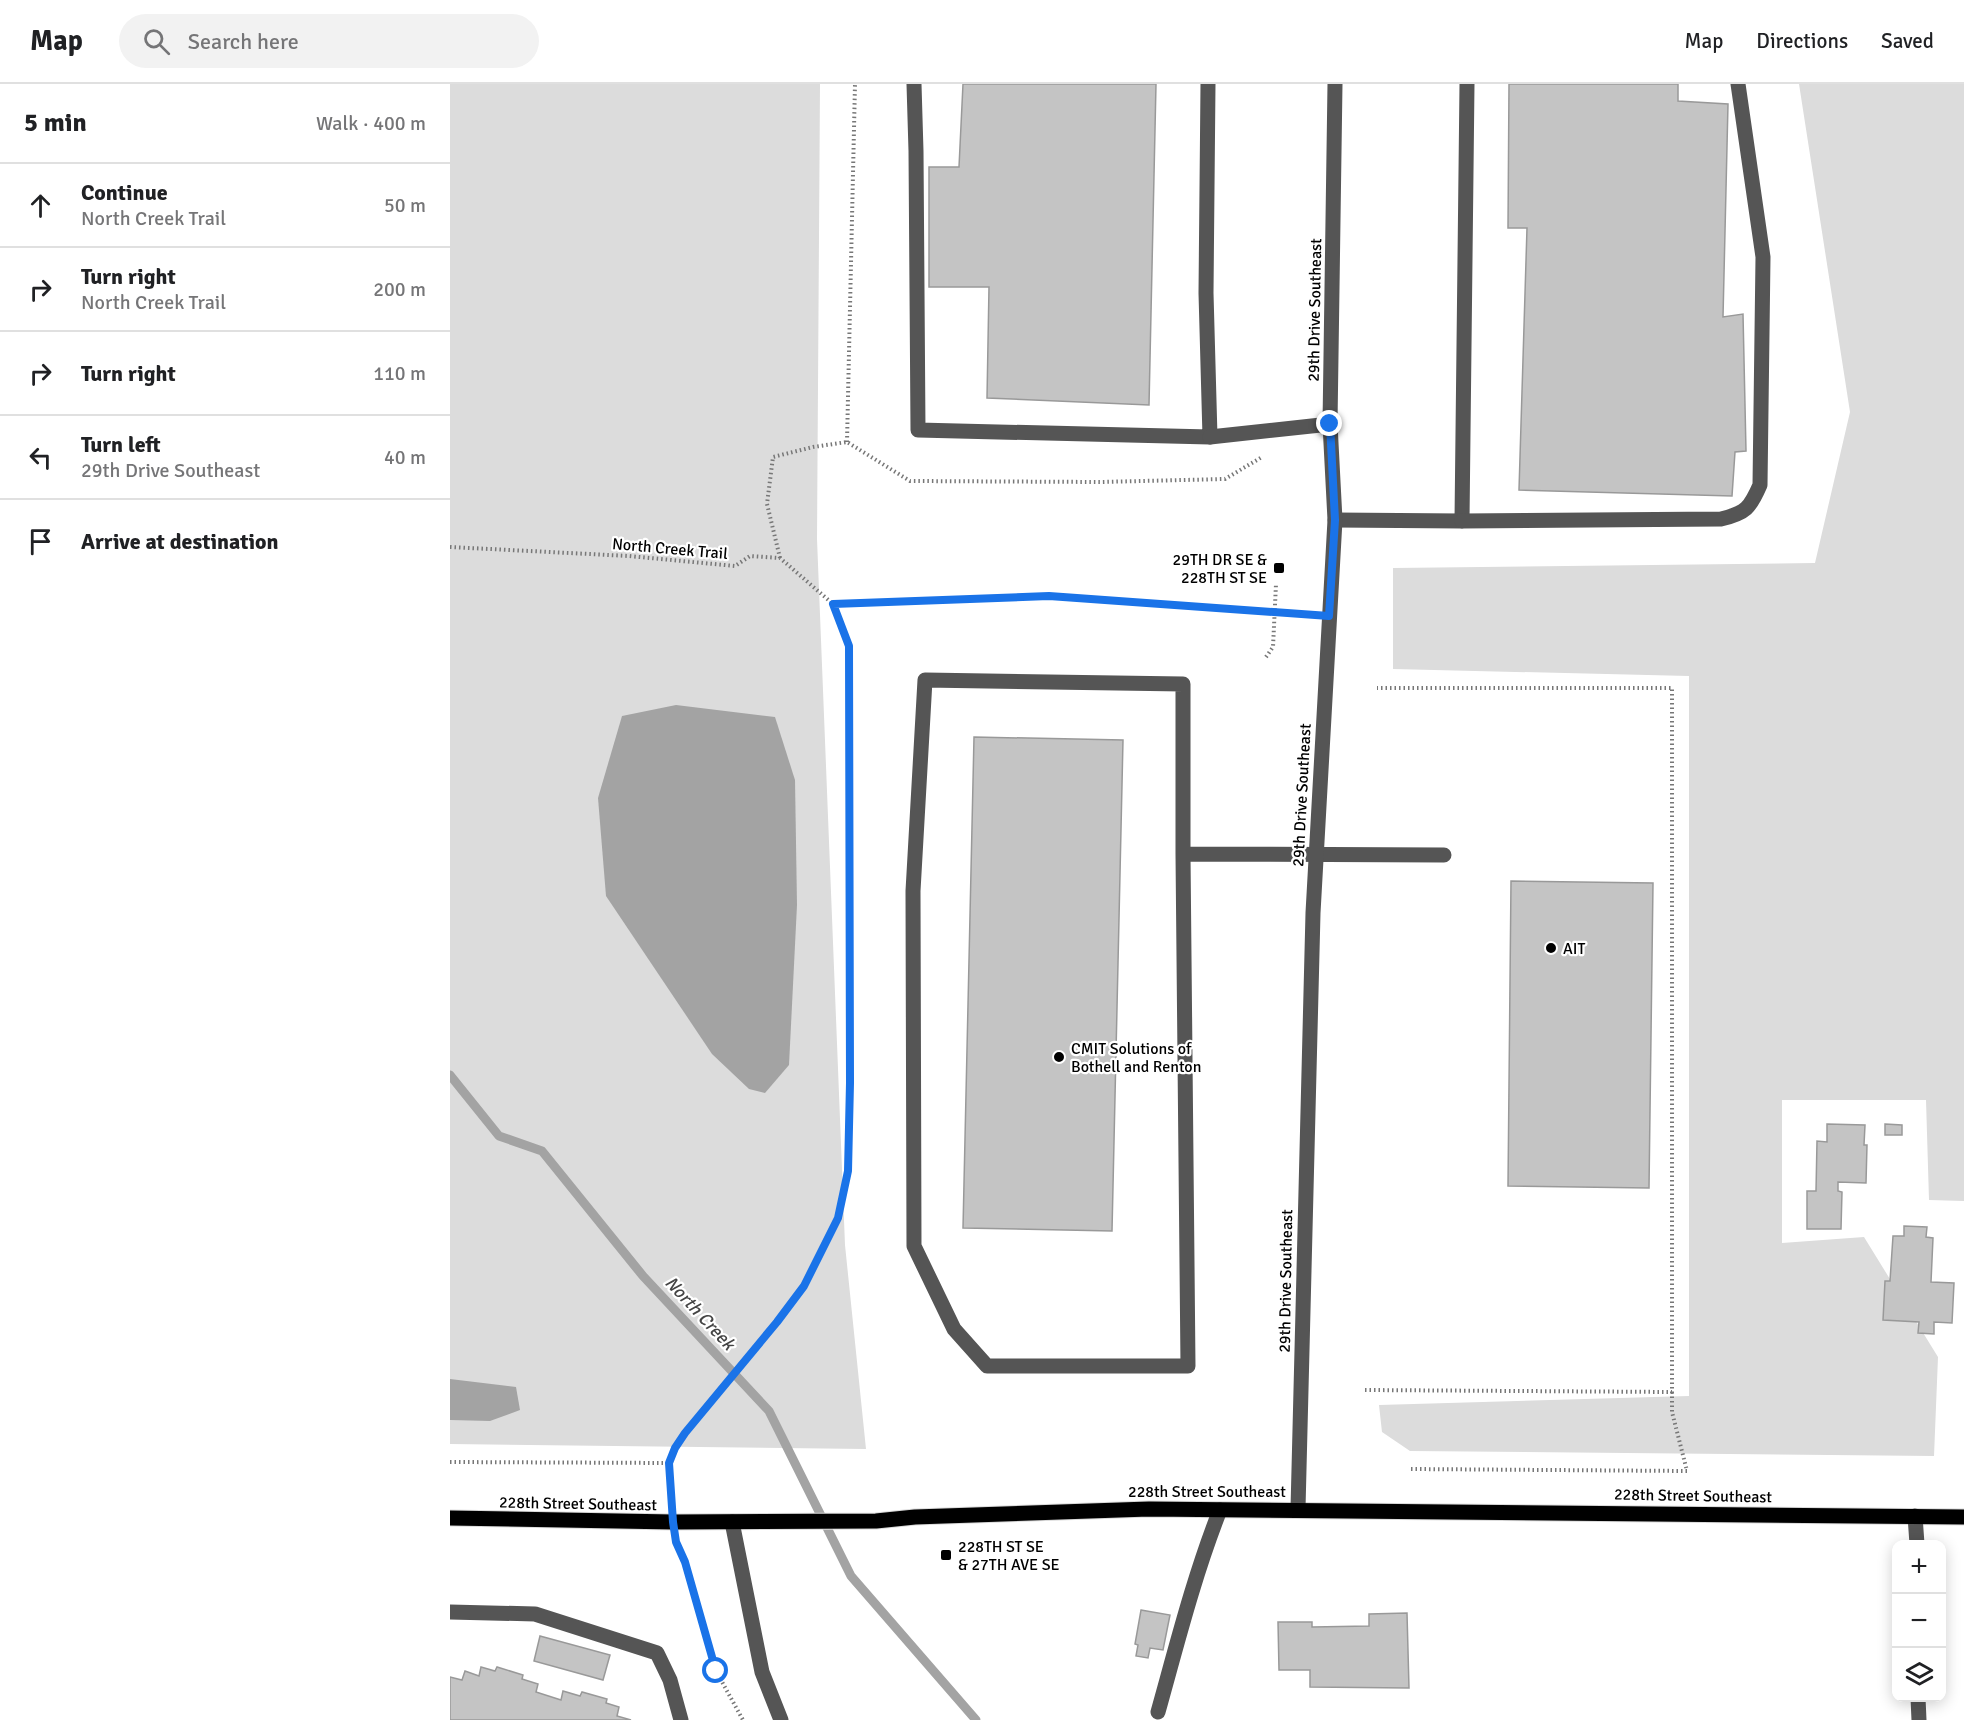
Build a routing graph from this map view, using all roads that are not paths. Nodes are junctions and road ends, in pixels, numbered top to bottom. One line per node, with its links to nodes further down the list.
1 (914, 84): 7 (street)
2 (1208, 84): 7 (street)
3 (1335, 84): 6 (street, 29th Drive Southeast)
4 (1467, 84): 9 (street)
5 (1738, 84): 9 (street)
6 (1330, 424): 7 (street); 8 (street, 29th Drive Southeast)
7 (1210, 437)
8 (1335, 520): 9 (street); 10 (street, 29th Drive Southeast)
9 (1462, 521)
10 (1316, 853): 11 (street); 12 (street); 13 (street, 29th Drive Southeast)
11 (1183, 854): 11 (street)
12 (1444, 855)
13 (1298, 1509): 14 (main road, 228th Street Southeast); 15 (main road, 228th Street Southeast)
14 (1220, 1510): 18 (main road, 228th Street Southeast); 22 (street)
15 (1915, 1516): 16 (main road, 228th Street Southeast); 19 (street)
16 (1964, 1516)
17 (450, 1518): 18 (main road, 228th Street Southeast)
18 (732, 1522): 24 (street)
19 (1917, 1540)
20 (450, 1612): 23 (street)
21 (1918, 1702): 25 (street)
22 (1158, 1712)
23 (681, 1720)
24 (782, 1720)
25 (1919, 1720)

